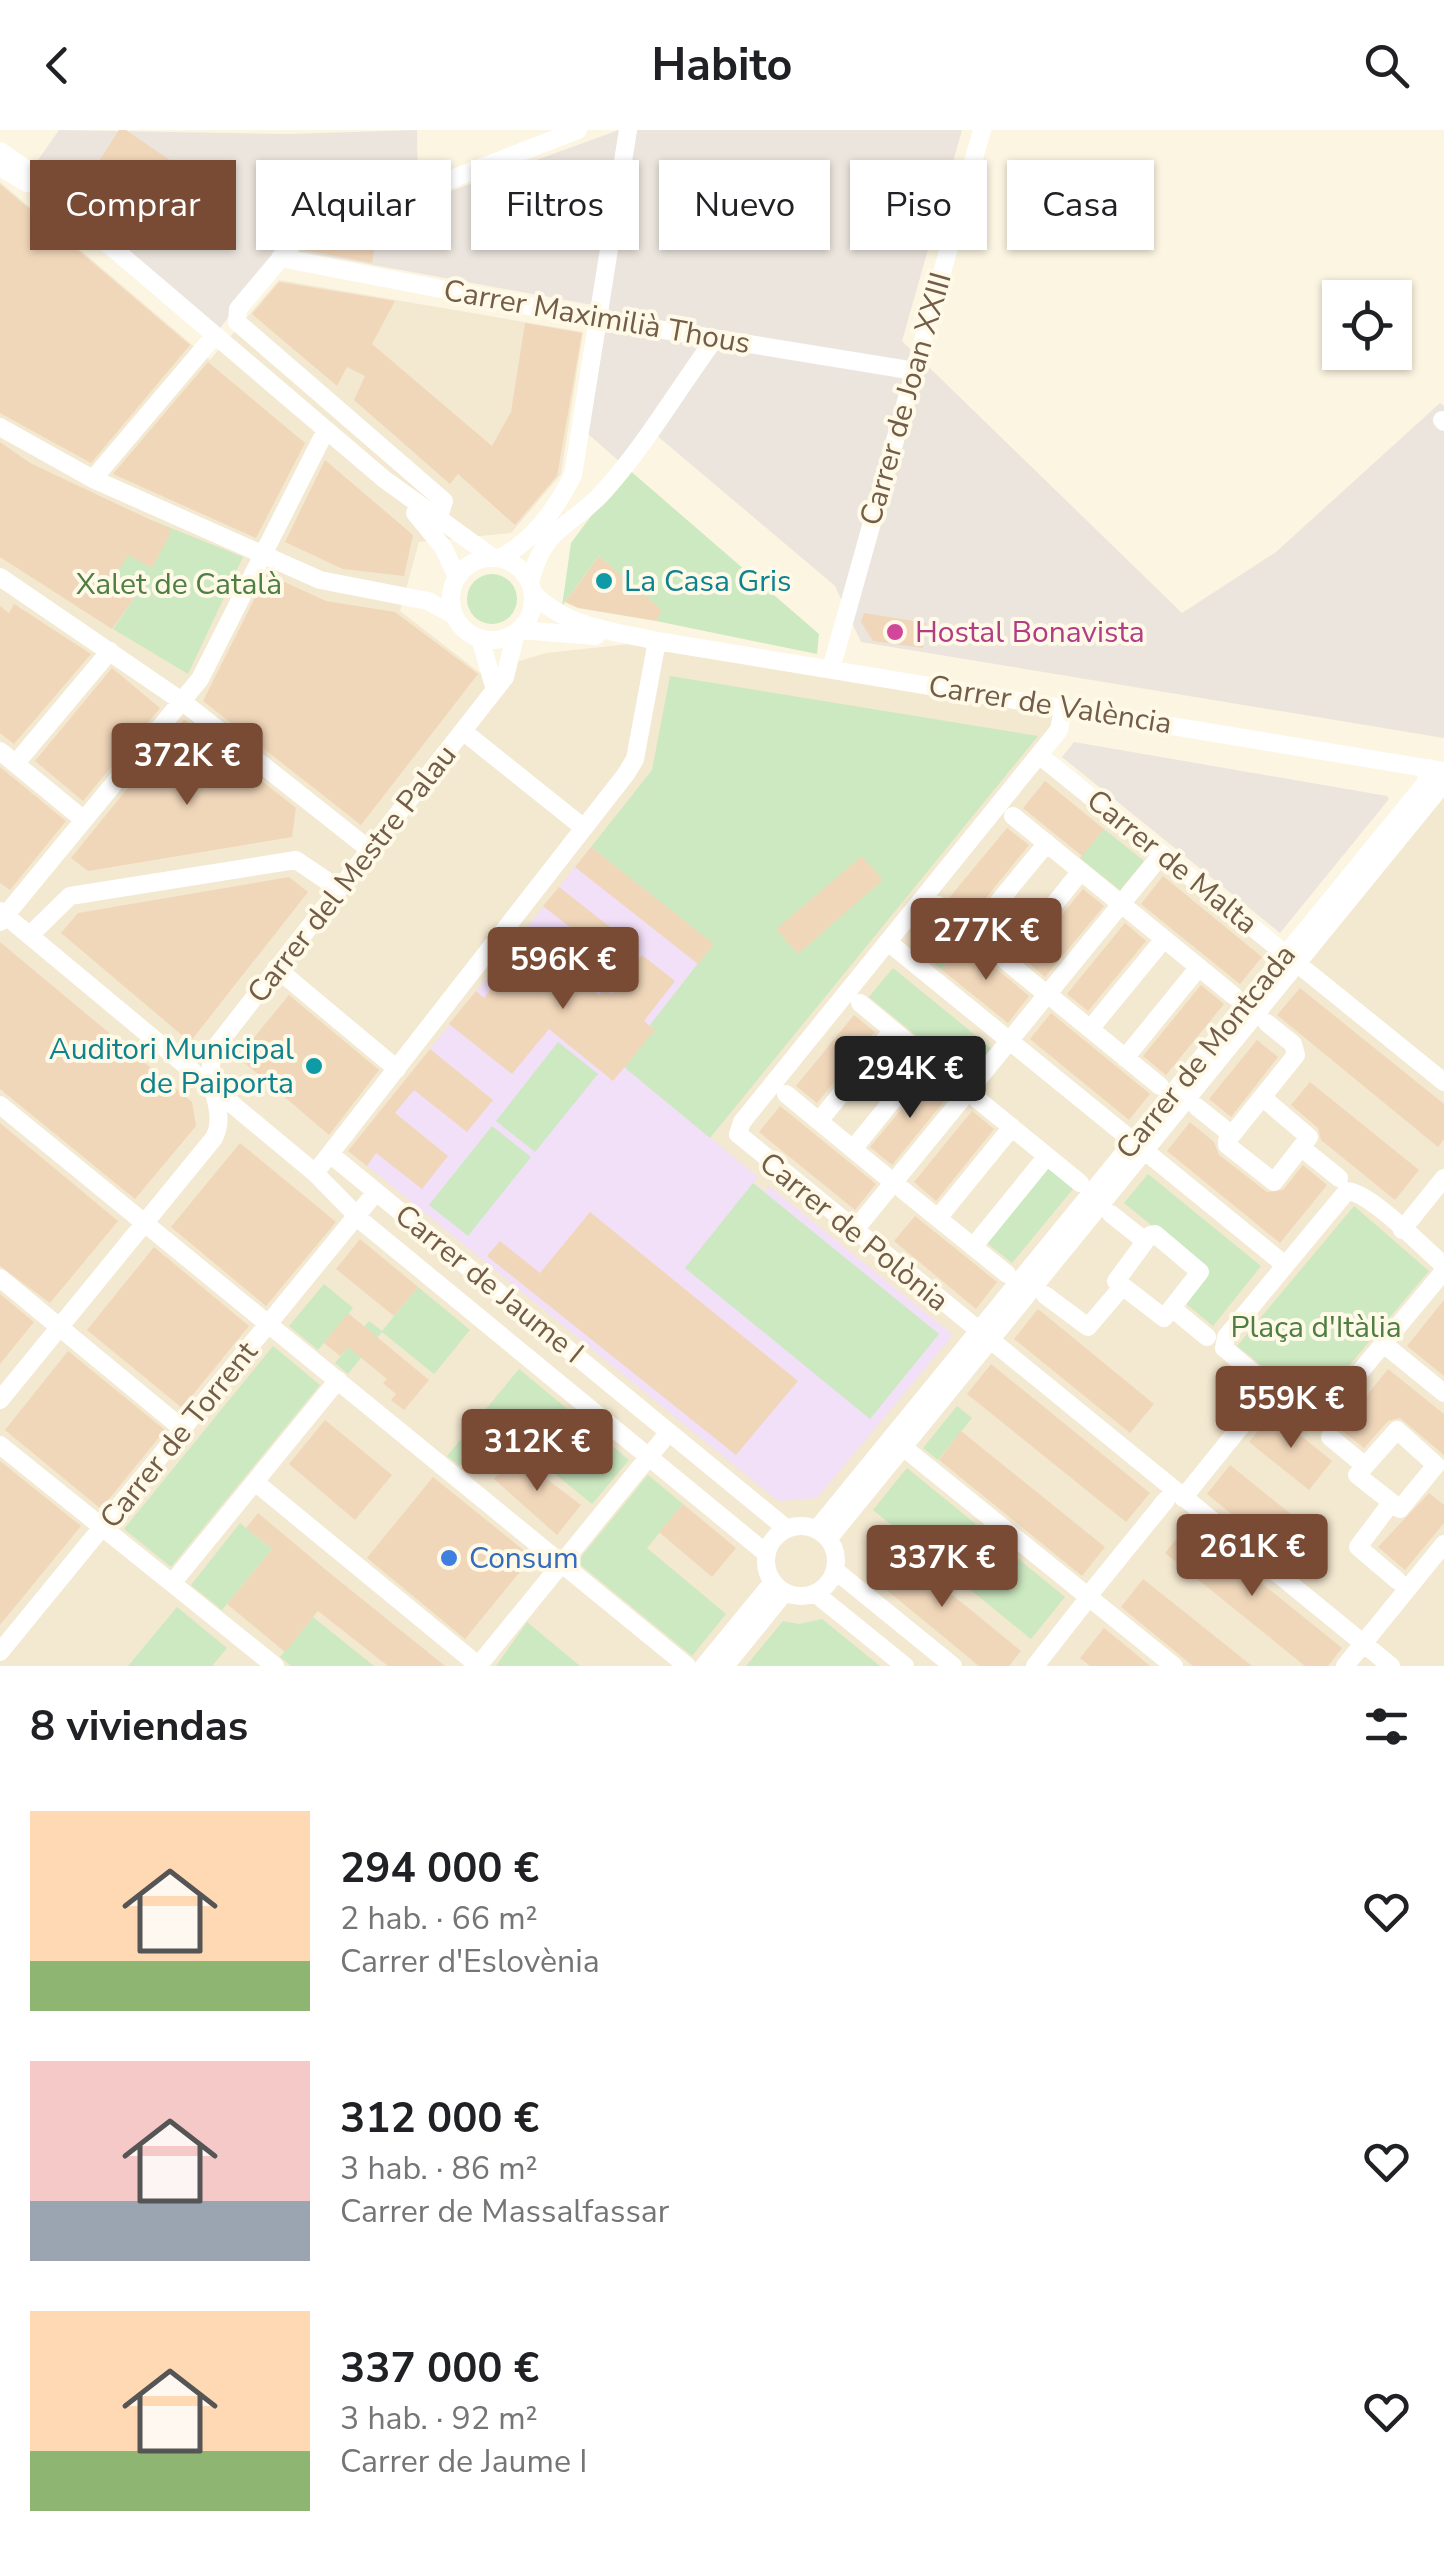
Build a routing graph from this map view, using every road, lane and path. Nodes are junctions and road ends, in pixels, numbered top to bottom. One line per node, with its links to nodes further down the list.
1 (578, 130): 9 (street)
2 (628, 130): 10 (street)
3 (982, 130): 13 (street, Carrer de Joan XXIII)
4 (0, 152): 6 (street)
5 (0, 167): 7 (street)
6 (30, 172)
7 (30, 185)
8 (115, 250): 11 (street)
9 (280, 258): 10 (street, Carrer Maximilià Thous); 18 (street)
10 (596, 320): 12 (street, Carrer Maximilià Thous); 20 (street)
11 (215, 335): 15 (street); 16 (street)
12 (714, 340): 13 (street, Carrer Maximilià Thous); 23 (street)
13 (915, 371): 29 (street, Carrer de Joan XXIII)
14 (0, 426): 16 (street)
15 (326, 430): 17 (street); 19 (street)
16 (94, 479): 19 (street)
17 (384, 479): 18 (street); 21 (street)
18 (438, 520): 20 (street)
19 (262, 553): 24 (street); 31 (street)
20 (496, 558): 21 (street); 23 (street)
21 (457, 577): 24 (street)
22 (2, 582): 28 (street)
23 (532, 587): 25 (street); 27 (street, Carrer de València)
24 (454, 615): 26 (street)
25 (518, 632): 26 (street); 27 (street, Carrer de València); 30 (street, Carrer del Mestre Palau)
26 (480, 638): 30 (street)
27 (656, 641): 29 (street, Carrer de València); 41 (street)
28 (110, 652): 31 (street); 36 (street)
29 (830, 669): 32 (street, Carrer de València)
30 (495, 690): 33 (street, Carrer del Mestre Palau)
31 (183, 702): 40 (street); 43 (street)
32 (1063, 708): 35 (street); 37 (street, Carrer de València)
33 (464, 732): 41 (street); 43 (street, Carrer del Mestre Palau)
34 (0, 750): 36 (street)
35 (1040, 755): 44 (street, Carrer de Malta); 52 (street)
36 (16, 764): 40 (street)
37 (1436, 769): 53 (street, Carrer de Montcada)
38 (1444, 783): 53 (street, Carrer de Montcada)
39 (1013, 816): 42 (street)
40 (84, 820): 48 (street)
41 (584, 828): 67 (street)
42 (1047, 843): 45 (street); 49 (street)
43 (370, 850): 46 (street, Carrer del Mestre Palau)
44 (1162, 854): 53 (street, Carrer de Malta); 64 (street)
45 (1081, 871): 51 (street); 54 (street)
46 (340, 889): 50 (street); 56 (street, Carrer del Mestre Palau)
47 (938, 906): 49 (street)
48 (2, 916): 50 (street, Carrer de Jaume I)
49 (973, 934): 54 (street)
50 (30, 935): 69 (street, Carrer de Jaume I)
51 (1164, 938): 55 (street); 62 (street)
52 (888, 942): 64 (street); 93 (street, Carrer de Polònia)
53 (1291, 959): 68 (street, Carrer de Malta); 78 (street, Carrer de Montcada)
54 (1008, 962): 57 (street)
55 (1199, 967): 58 (street); 66 (street)
56 (276, 968): 67 (street); 69 (street, Carrer del Mestre Palau)
57 (1040, 988)
58 (1234, 996)
59 (1056, 1001): 62 (street)
60 (860, 1003): 63 (street)
61 (1267, 1023): 72 (street)
62 (1090, 1029): 66 (street)
63 (893, 1030): 65 (street); 75 (street)
64 (1009, 1041): 78 (street); 93 (street)
65 (927, 1058): 76 (street); 80 (street)
66 (1125, 1058): 70 (street)
67 (397, 1069): 81 (street)
68 (1444, 1082)
69 (210, 1086): 83 (street, Carrer de Jaume I); 91 (street, Carrer del Mestre Palau)
70 (1160, 1086)
71 (786, 1094): 75 (street)
72 (1262, 1098): 77 (street); 79 (street)
73 (0, 1106): 91 (street)
74 (1197, 1108): 77 (street)
75 (819, 1121): 80 (street)
76 (1012, 1127): 82 (street); 90 (street)
77 (1232, 1135): 79 (street)
78 (1139, 1146): 96 (street); 105 (street, Carrer de Montcada)
79 (1302, 1148): 84 (street)
80 (853, 1149): 90 (street)
81 (330, 1154): 83 (street); 87 (street, Carrer de Jaume I)
82 (1047, 1156): 86 (street); 95 (street)
83 (314, 1174): 89 (street, Carrer de Jaume I)
84 (1339, 1178)
85 (1444, 1178): 92 (street)
86 (1080, 1183)
87 (376, 1192): 89 (street, Carrer de Jaume I); 113 (street, Carrer de Jaume I)
88 (1111, 1214): 94 (street)
89 (357, 1216): 103 (street, Carrer de Torrent); 117 (street, Carrer de Jaume I)
90 (938, 1218): 95 (street)
91 (143, 1224): 103 (street); 104 (street, Carrer del Mestre Palau)
92 (1402, 1230): 96 (street); 97 (street)
93 (853, 1232): 105 (street, Carrer de Polònia)
94 (1144, 1241): 100 (street); 102 (street)
95 (974, 1247): 98 (street)
96 (1286, 1265): 109 (street)
97 (1444, 1271): 107 (street)
98 (1006, 1274)
99 (0, 1278): 104 (street)
100 (1122, 1287): 101 (street); 102 (street)
101 (1044, 1296)
102 (1172, 1308): 106 (street)
103 (268, 1326): 108 (street); 112 (street, Carrer de Torrent)
104 (59, 1327): 111 (street, Carrer del Mestre Palau); 112 (street)
105 (983, 1337): 116 (street); 121 (street, Carrer de Polònia); 125 (street)
106 (1207, 1337)
107 (1385, 1345): 109 (street); 110 (street)
108 (338, 1380): 120 (street); 128 (street)
109 (1272, 1389): 121 (street)
110 (1444, 1393)
111 (0, 1400)
112 (184, 1430): 123 (street, Carrer de Torrent)
113 (670, 1432): 117 (street); 124 (street, Carrer de Jaume I)
114 (1330, 1437): 118 (street)
115 (0, 1445): 123 (street)
116 (903, 1446): 125 (street); 144 (street)
117 (649, 1457): 127 (street, Carrer de Jaume I); 128 (street)
118 (1364, 1465): 119 (street); 122 (street)
119 (1438, 1477): 122 (street)
120 (254, 1482): 131 (street); 137 (street)
121 (1174, 1499): 134 (street, Carrer de Polònia); 143 (street)
122 (1391, 1503): 130 (street)
123 (103, 1527): 131 (street); 135 (street, Carrer de Torrent)
124 (787, 1529): 125 (street); 127 (street)
125 (823, 1534): 129 (street)
126 (1444, 1544): 134 (street)
127 (767, 1554): 132 (street)
128 (562, 1564): 137 (street); 138 (street)
129 (836, 1571): 133 (street); 142 (street)
130 (1398, 1581)
131 (172, 1582): 136 (street)
132 (779, 1588): 133 (street); 139 (street); 140 (street)
133 (816, 1594): 141 (street)
134 (1363, 1644): 145 (street); 146 (street, Carrer de Polònia)
135 (0, 1652)
136 (275, 1666)
137 (478, 1666)
138 (688, 1666)
139 (704, 1666)
140 (726, 1666)
141 (905, 1666)
142 (953, 1666)
143 (1035, 1666)
144 (1174, 1666)
145 (1345, 1666)
146 (1390, 1666)

